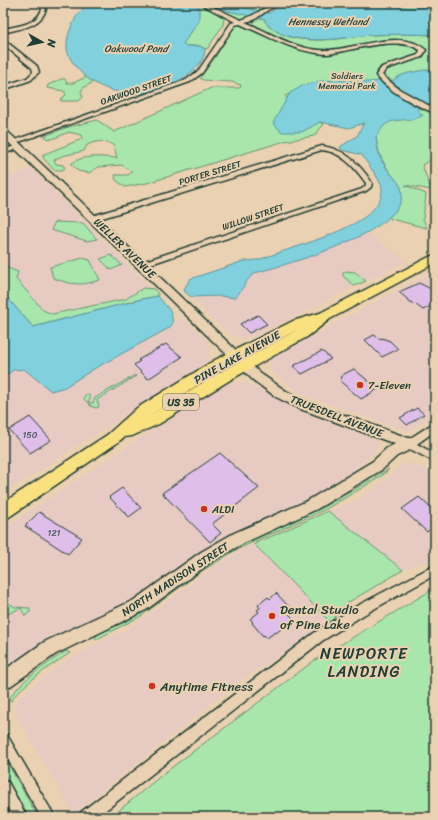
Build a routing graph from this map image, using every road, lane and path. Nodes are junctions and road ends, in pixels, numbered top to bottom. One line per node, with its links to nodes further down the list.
1 (40, 3): 5 (street)
2 (201, 3): 4 (street)
3 (281, 3): 4 (street)
4 (240, 22): 8 (street); 10 (street, OAKWOOD STREET)
5 (3, 31)
6 (3, 42): 7 (street)
7 (3, 88)
8 (435, 111)
9 (3, 132): 10 (street, WELLER AVENUE)
10 (16, 144): 11 (street, OAKWOOD STREET); 13 (street, WELLER AVENUE)
11 (3, 152)
12 (370, 186): 13 (street, PORTER STREET); 15 (street, WILLOW STREET)
13 (94, 218): 15 (street, WELLER AVENUE)
14 (435, 258): 16 (main road, PINE LAKE AVENUE / US 35)
15 (142, 265): 16 (street, WELLER AVENUE)
16 (240, 361): 18 (street, TRUESDELL AVENUE); 20 (main road, PINE LAKE AVENUE / US 35)
17 (435, 426): 18 (street)
18 (409, 444): 19 (street, TRUESDELL AVENUE); 22 (street, NORTH MADISON STREET)
19 (435, 458)
20 (3, 512)
21 (435, 570): 27 (street)
22 (3, 681)
23 (3, 739): 26 (street)
24 (3, 787): 25 (street)
25 (20, 817)
26 (48, 817)
27 (86, 817)

